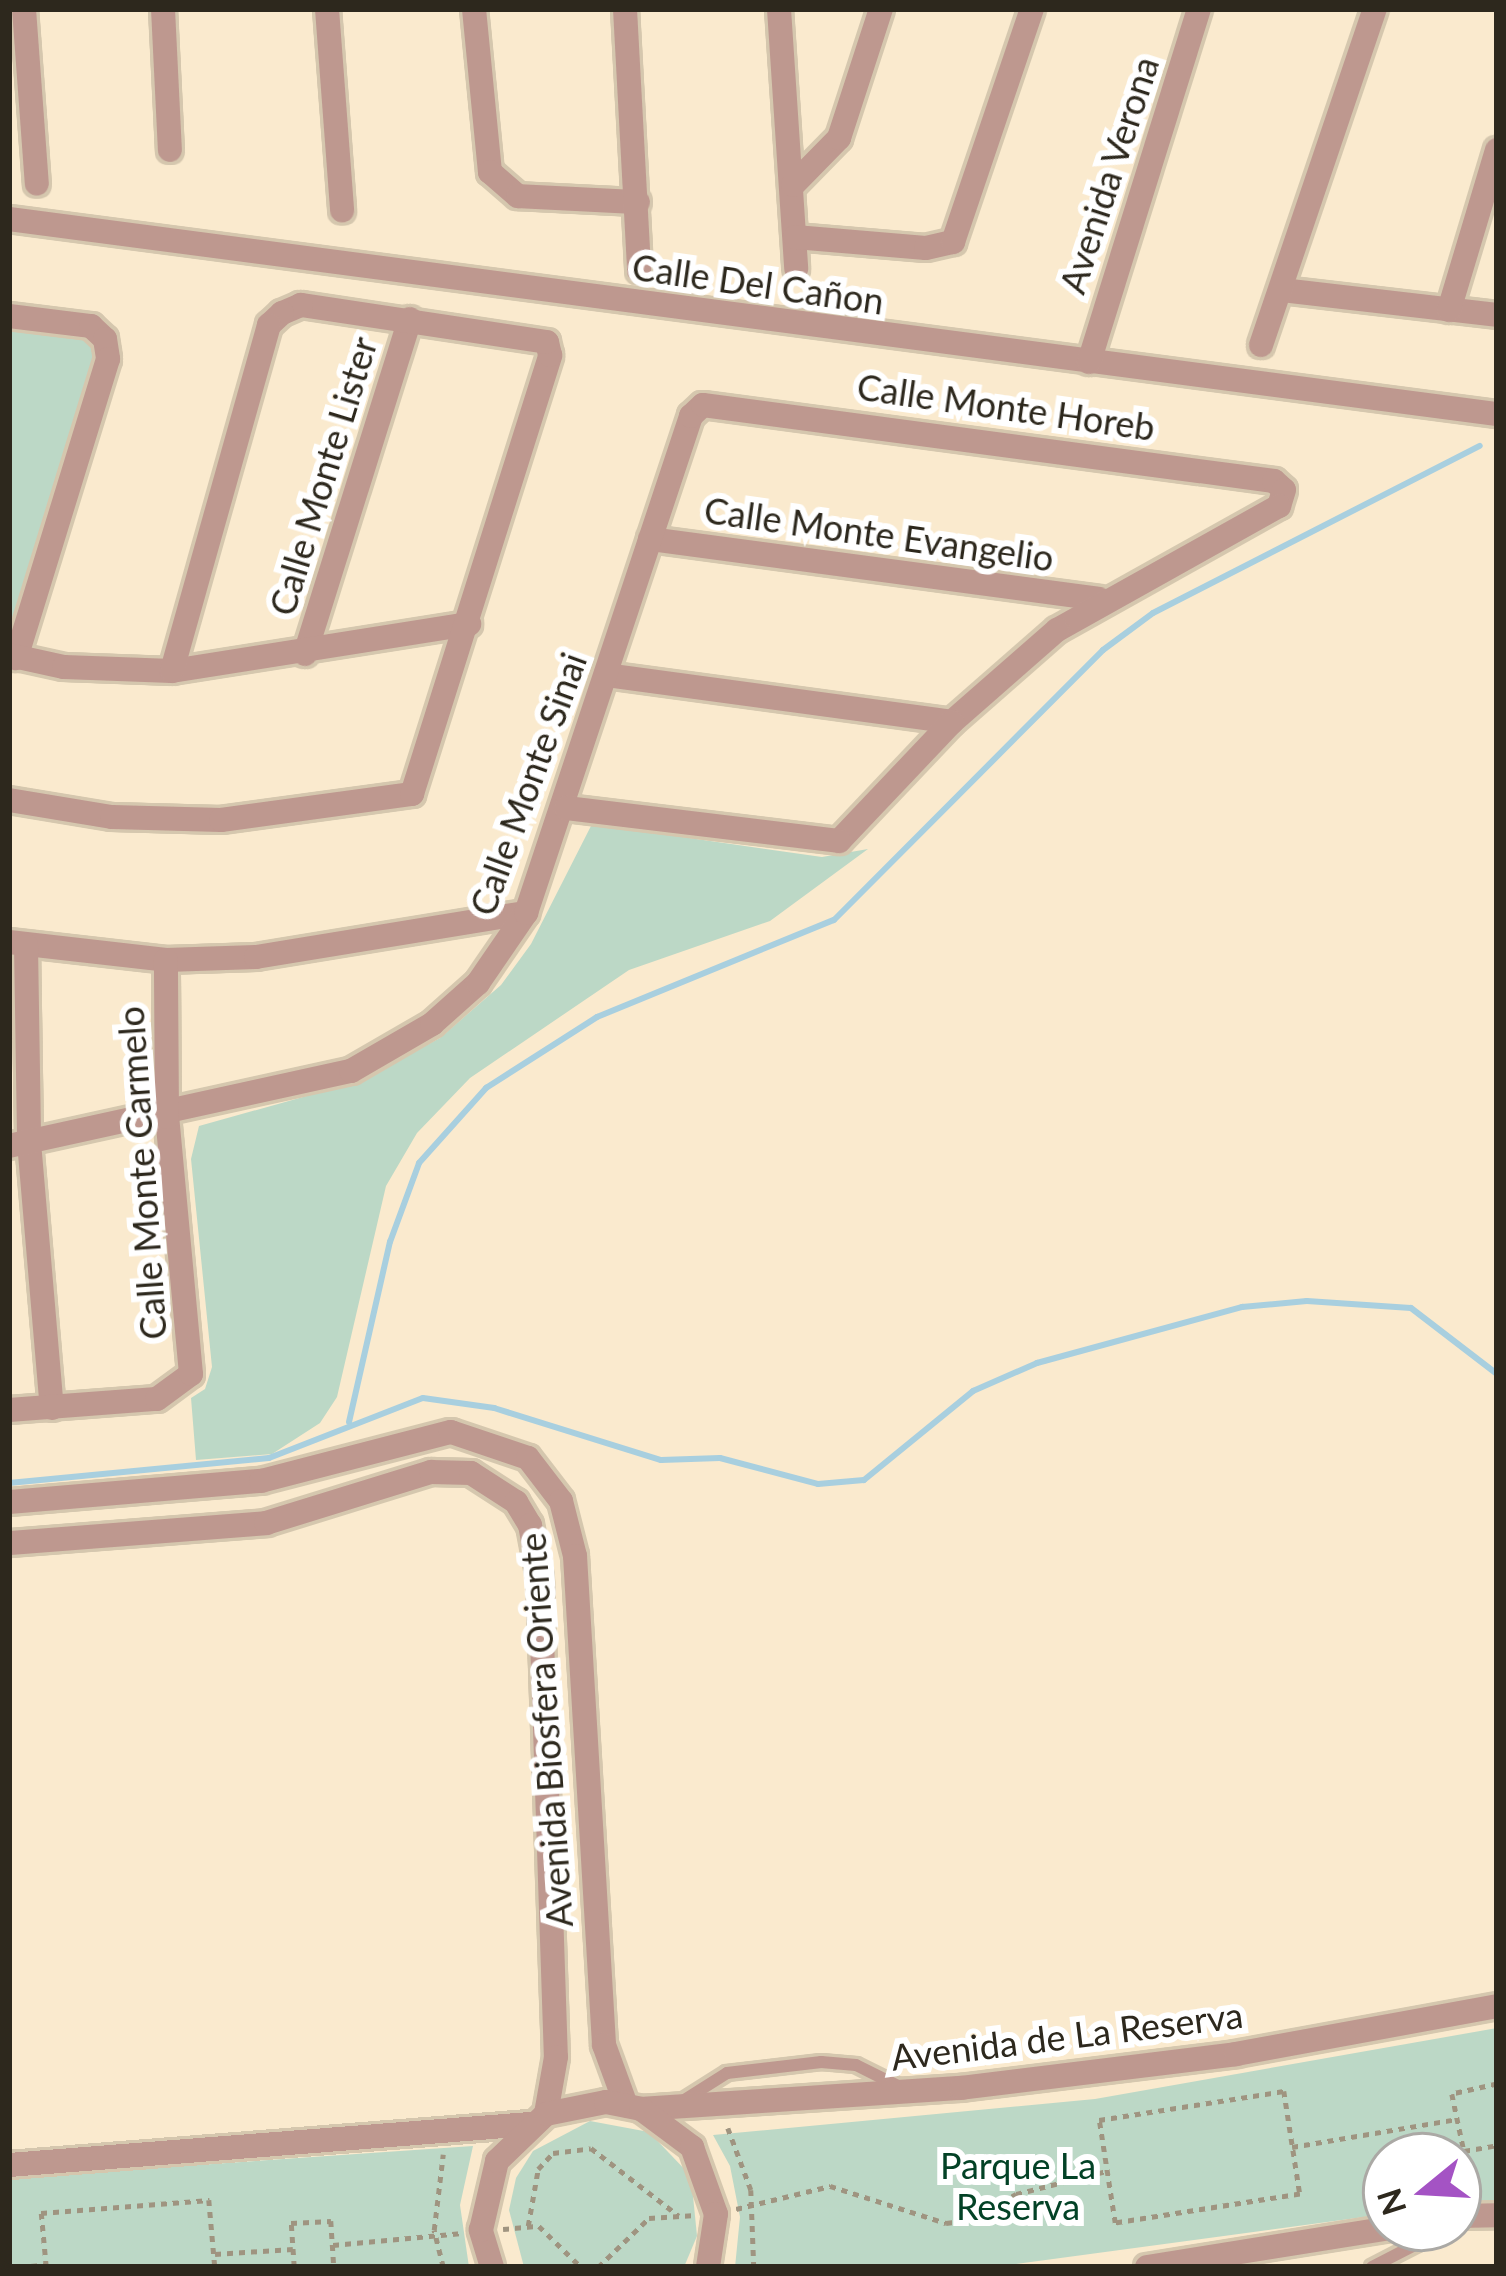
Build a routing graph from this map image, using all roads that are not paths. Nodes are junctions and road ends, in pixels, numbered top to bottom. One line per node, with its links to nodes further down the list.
1 (24, 9): 13 (street)
2 (163, 9): 11 (street)
3 (327, 9): 16 (street)
4 (474, 9): 15 (street)
5 (626, 9): 15 (street)
6 (779, 9): 14 (street)
7 (881, 9): 14 (street)
8 (1032, 9): 18 (street)
9 (1199, 9): 27 (street, Avenida Verona)
10 (1375, 9): 21 (street)
11 (170, 150)
12 (1497, 150): 22 (street)
13 (37, 184)
14 (794, 185): 18 (street)
15 (638, 202): 20 (street)
16 (342, 210)
17 (9, 219): 27 (street, Calle Del Cañon)
18 (795, 237): 19 (street)
19 (796, 268)
20 (639, 271)
21 (1282, 290): 22 (street); 26 (street)
22 (1449, 310): 23 (street)
23 (1497, 315)
24 (9, 316): 34 (street)
25 (410, 319): 32 (street); 33 (street, Calle Monte Lister); 35 (street)
26 (1261, 345)
27 (1089, 362): 29 (street, Calle Del Cañon)
28 (710, 403): 30 (street, Calle Monte Sinai); 31 (street, Calle Monte Horeb)
29 (1497, 415)
30 (650, 539): 31 (street, Calle Monte Evangelio); 36 (street, Calle Monte Sinai)
31 (1099, 599): 37 (street)
32 (469, 624): 33 (street); 38 (street)
33 (305, 654): 35 (street)
34 (13, 657): 35 (street)
35 (172, 671)
36 (606, 675): 37 (street); 39 (street, Calle Monte Sinai)
37 (952, 722): 39 (street)
38 (9, 800)
39 (566, 808): 40 (street, Calle Monte Sinai)
40 (526, 913): 42 (street); 43 (street, Calle Monte Sinai)
41 (18, 944): 42 (street); 44 (street)
42 (166, 960): 43 (street, Calle Monte Carmelo)
43 (167, 1117): 44 (street, Calle Monte Sinai); 45 (street, Calle Monte Carmelo)
44 (19, 1144): 45 (street)
45 (52, 1408): 46 (street)
46 (9, 1410)
47 (9, 1502): 51 (street, Avenida Biosfera Oriente)
48 (9, 1543): 53 (street, Avenida Biosfera Oriente)
49 (1497, 2006): 50 (street, Avenida de La Reserva)
50 (910, 2093): 52 (street, Avenida de La Reserva); 52 (lane)
51 (633, 2107): 52 (street, Avenida de La Reserva); 53 (street, Avenida de La Reserva); 59 (street)
52 (675, 2108)
53 (538, 2119): 54 (street, Avenida de La Reserva); 58 (street)
54 (9, 2165)
55 (1362, 2233): 57 (street)
56 (1399, 2252): 62 (lane)
57 (1227, 2258): 60 (street); 61 (lane)
58 (492, 2267)
59 (708, 2267)
60 (1147, 2267)
61 (1252, 2267)
62 (1372, 2267)

